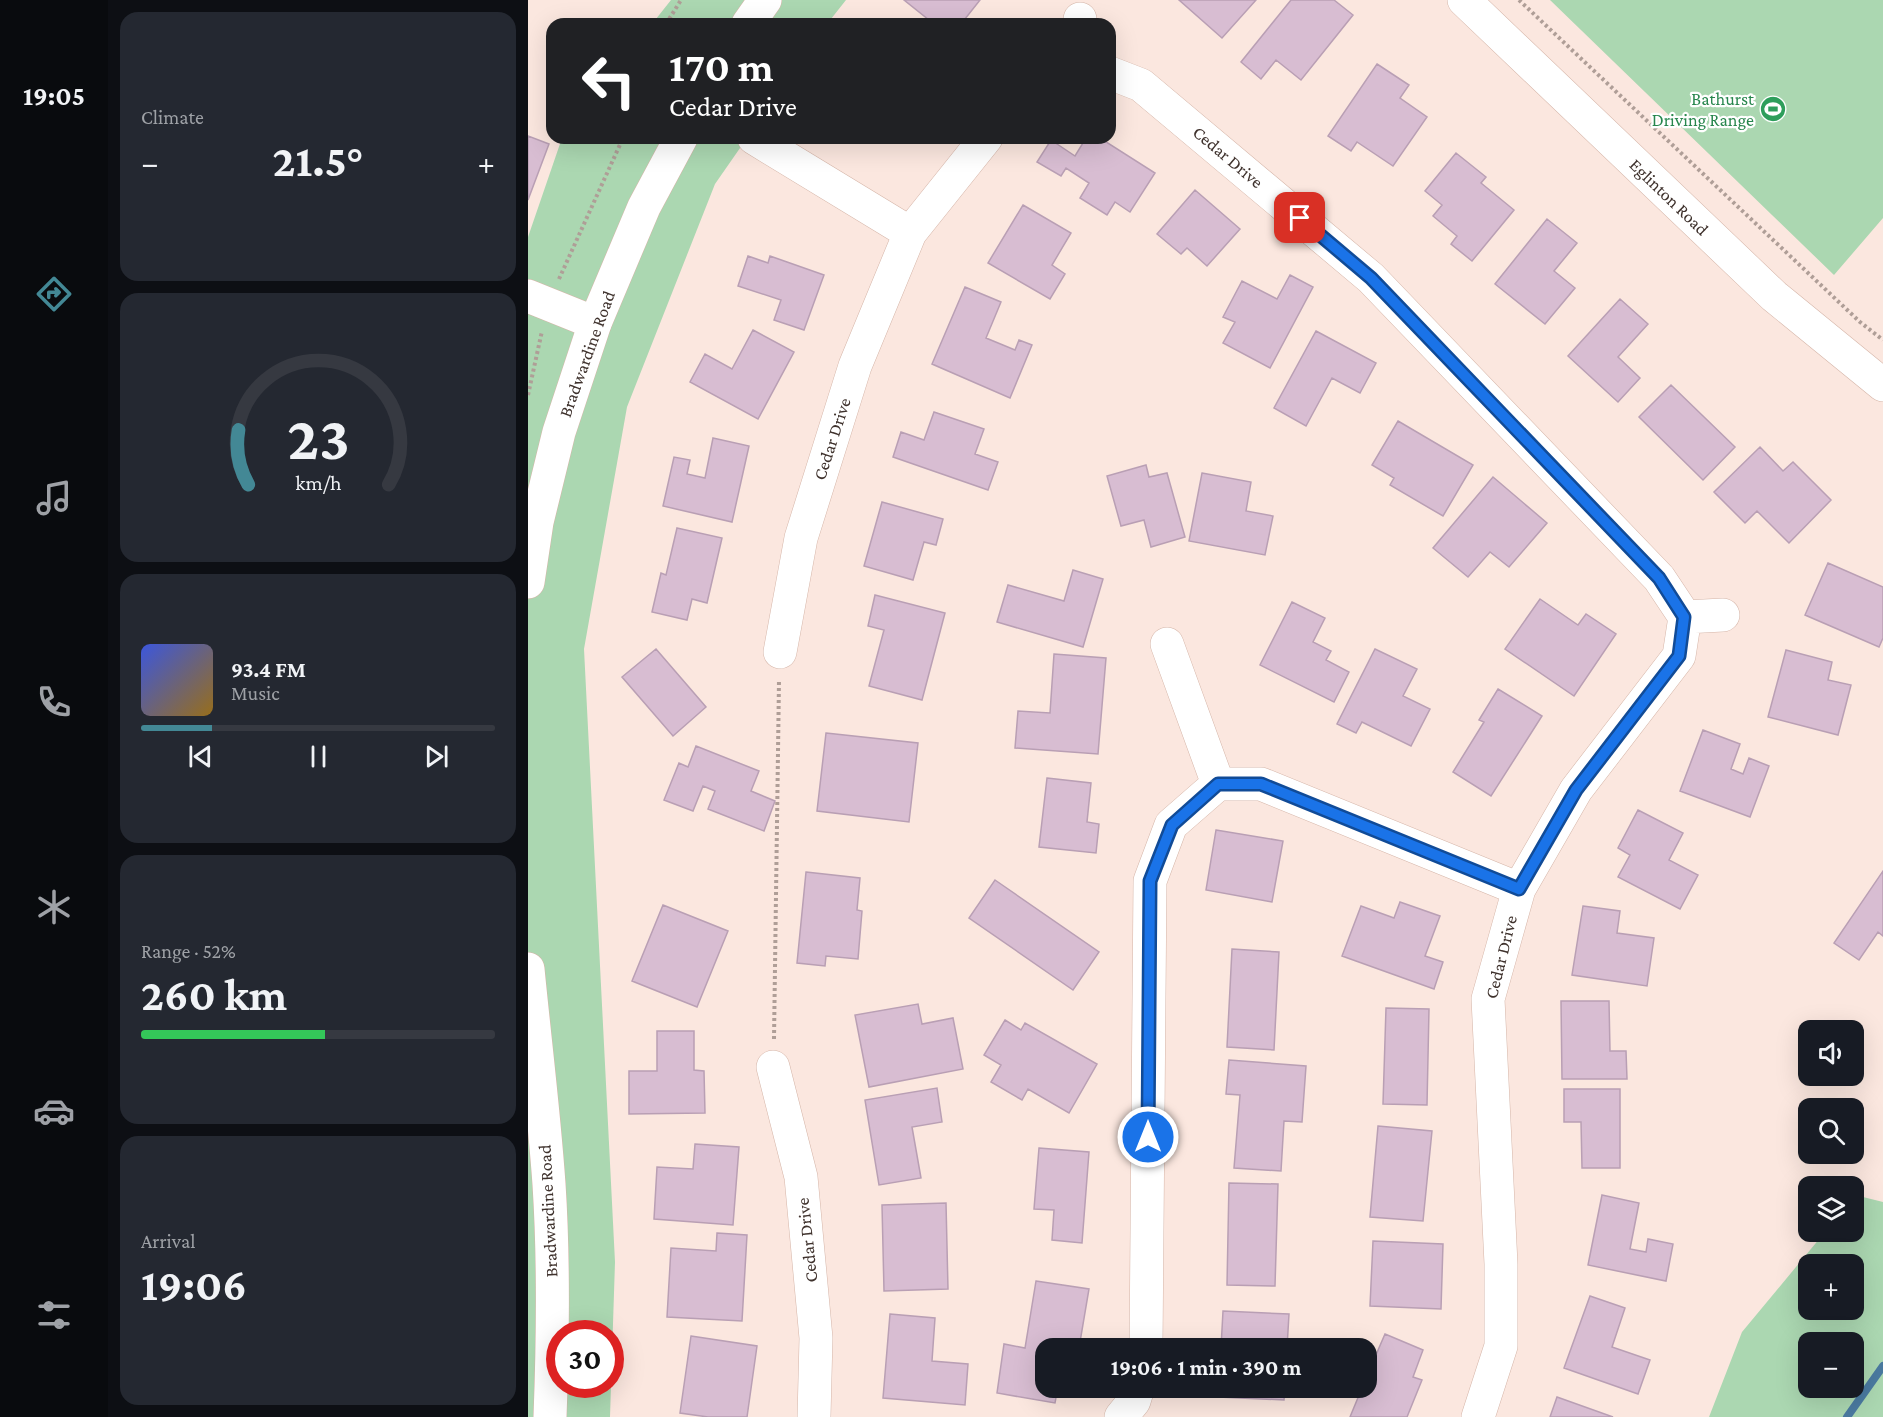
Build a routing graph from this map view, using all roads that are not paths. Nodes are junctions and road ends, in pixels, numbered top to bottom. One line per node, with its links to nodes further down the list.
1 (765, 0): 3 (street)
2 (1464, 0): 11 (street, Eglinton Road)
3 (752, 18)
4 (1116, 75): 14 (street, Cedar Drive)
5 (678, 144): 10 (street, Bradwardine Road)
6 (764, 144): 8 (street)
7 (982, 144): 8 (street, Cedar Drive)
8 (910, 233): 16 (street, Cedar Drive)
9 (538, 299): 10 (street)
10 (595, 323): 12 (street, Bradwardine Road)
11 (1883, 385)
12 (528, 582)
13 (1723, 615): 14 (street)
14 (1684, 617): 18 (street, Cedar Drive)
15 (1167, 644): 17 (street)
16 (780, 652)
17 (1218, 784): 18 (street); 21 (street)
18 (1519, 889): 26 (street, Cedar Drive)
19 (528, 969): 23 (street, Bradwardine Road)
20 (773, 1066): 24 (street, Cedar Drive)
21 (1146, 1338)
22 (1135, 1398): 25 (street)
23 (550, 1417)
24 (814, 1417)
25 (1121, 1417)
26 (1478, 1417)

